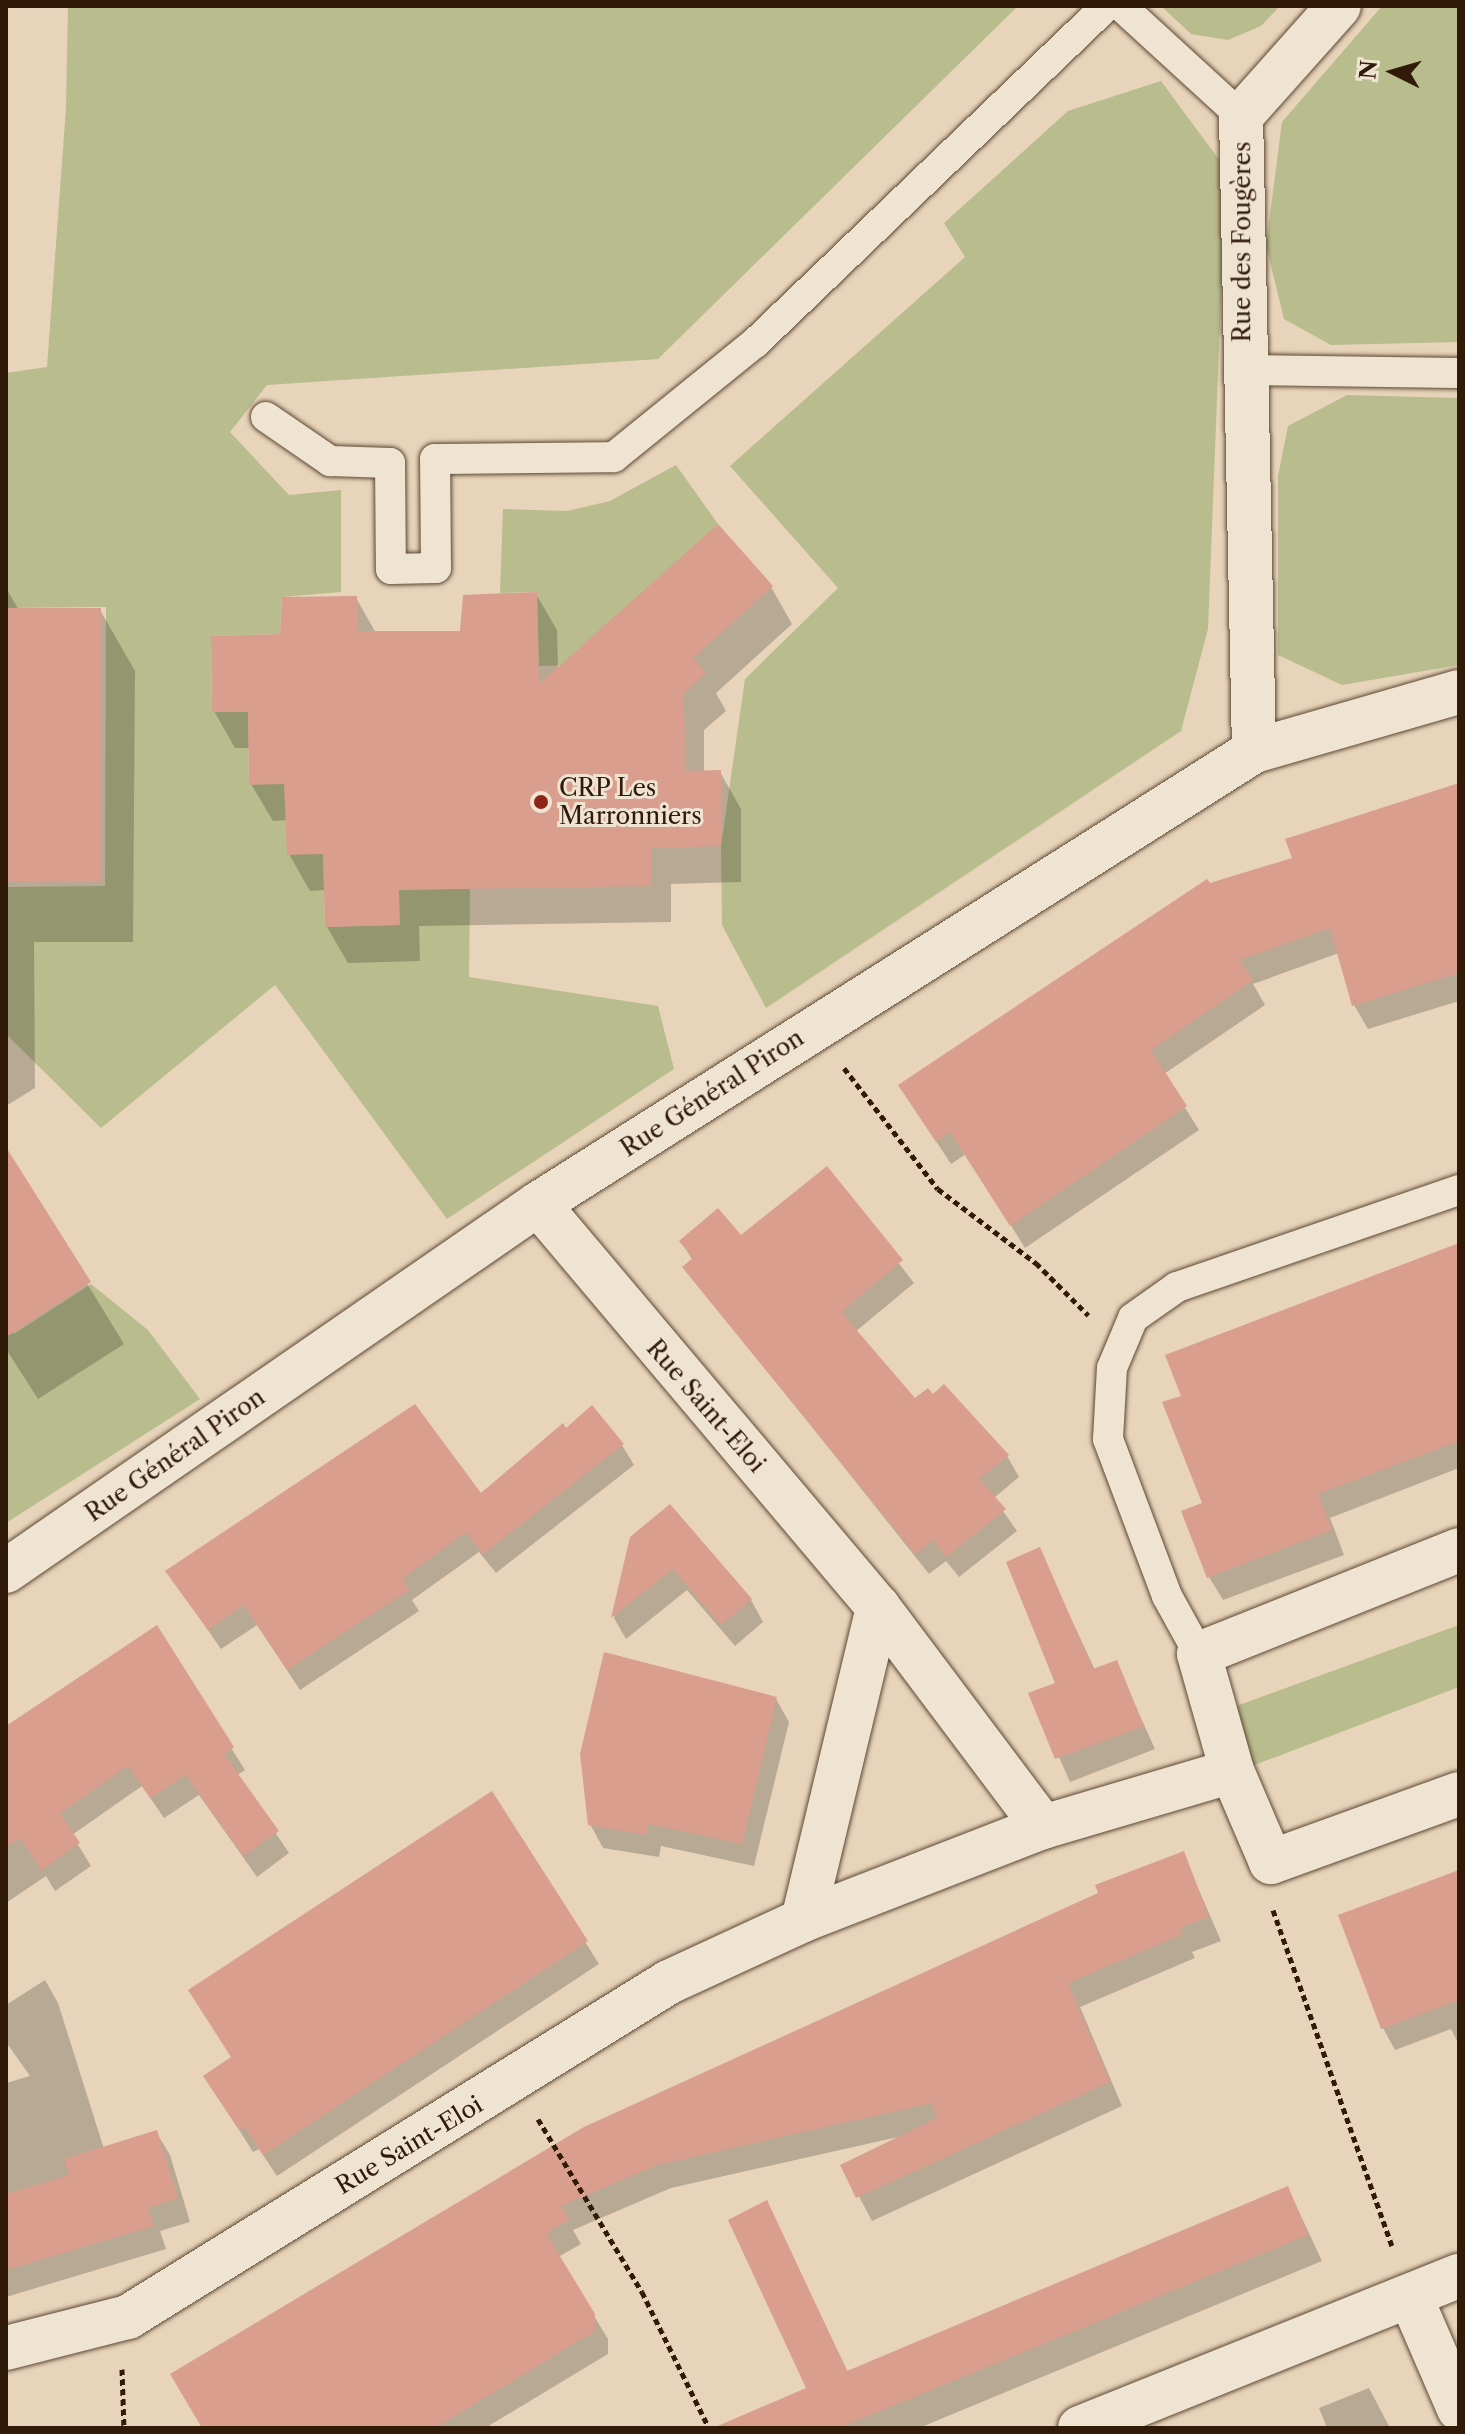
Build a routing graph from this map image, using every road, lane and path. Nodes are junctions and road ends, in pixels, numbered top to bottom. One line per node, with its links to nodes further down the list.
1 (1107, 6): 8 (lane)
2 (1121, 6): 4 (lane)
3 (1339, 6): 4 (street, Rue des Fougères)
4 (1241, 116): 5 (street, Rue des Fougères)
5 (1243, 370): 6 (lane, Rue des Fougères); 11 (street, Rue des Fougères)
6 (1459, 373)
7 (266, 417): 9 (lane)
8 (435, 459): 9 (lane); 9 (lane)
9 (390, 463)
10 (1459, 692): 11 (street, Rue Général Piron)
11 (1254, 751): 12 (street, Rue Général Piron)
12 (813, 1028): 14 (street, Rue Général Piron); 15 (path)
13 (1459, 1190): 15 (lane)
14 (538, 1204): 17 (street, Rue Général Piron); 18 (street, Rue Saint-Eloi)
15 (1133, 1318): 19 (lane)
16 (1459, 1550): 19 (street)
17 (6, 1571)
18 (878, 1607): 22 (street, Rue Saint-Eloi); 24 (street)
19 (1199, 1654): 20 (street)
20 (1232, 1771): 22 (street, Rue Saint-Eloi); 23 (street)
21 (1459, 1794): 23 (street)
22 (1043, 1827): 24 (street, Rue Saint-Eloi)
23 (1271, 1862): 27 (path)
24 (803, 1920): 25 (street, Rue Saint-Eloi)
25 (515, 2080): 28 (street, Rue Saint-Eloi); 30 (path)
26 (1459, 2276): 27 (street)
27 (1411, 2298): 29 (street); 31 (street)
28 (6, 2348)
29 (1459, 2409)
30 (709, 2428)
31 (1080, 2428)

